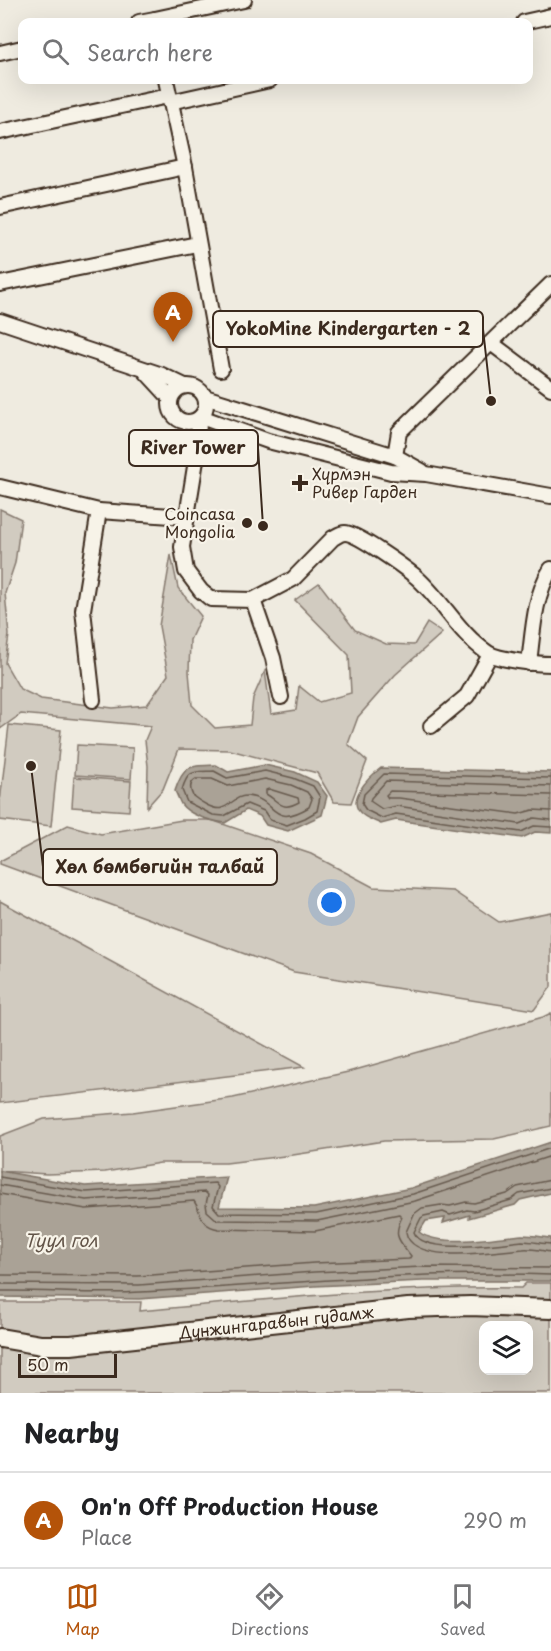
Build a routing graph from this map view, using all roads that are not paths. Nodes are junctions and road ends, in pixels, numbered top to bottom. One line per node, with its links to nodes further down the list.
1 (244, 0): 3 (street)
2 (551, 16): 4 (street)
3 (168, 18)
4 (533, 20)
5 (18, 49): 6 (street)
6 (0, 53)
7 (167, 84): 9 (street)
8 (249, 84): 9 (street)
9 (169, 99): 10 (street); 11 (street)
10 (0, 132)
11 (185, 167): 12 (street); 13 (street)
12 (0, 207)
13 (197, 244): 14 (street); 19 (street)
14 (0, 284)
15 (551, 284): 17 (street)
16 (0, 321): 18 (street)
17 (490, 343): 21 (street); 25 (street)
18 (143, 369): 20 (street); 23 (street)
19 (221, 369)
20 (185, 386): 22 (street); 23 (street)
21 (551, 388)
22 (205, 397): 24 (street); 25 (street)
23 (170, 399): 24 (street)
24 (195, 419): 26 (street); 30 (street)
25 (395, 456): 26 (street)
26 (426, 474): 28 (street)
27 (0, 487): 29 (street)
28 (551, 496)
29 (99, 511): 30 (street); 37 (street)
30 (186, 517): 32 (street)
31 (551, 569): 34 (street)
32 (253, 600): 33 (street); 36 (street)
33 (490, 655): 34 (street); 38 (street)
34 (529, 663): 35 (street)
35 (551, 664)
36 (281, 697)
37 (93, 700)
38 (431, 726)
39 (551, 1309): 40 (main road, Дүнжингаравын гудамж)
40 (0, 1338)

